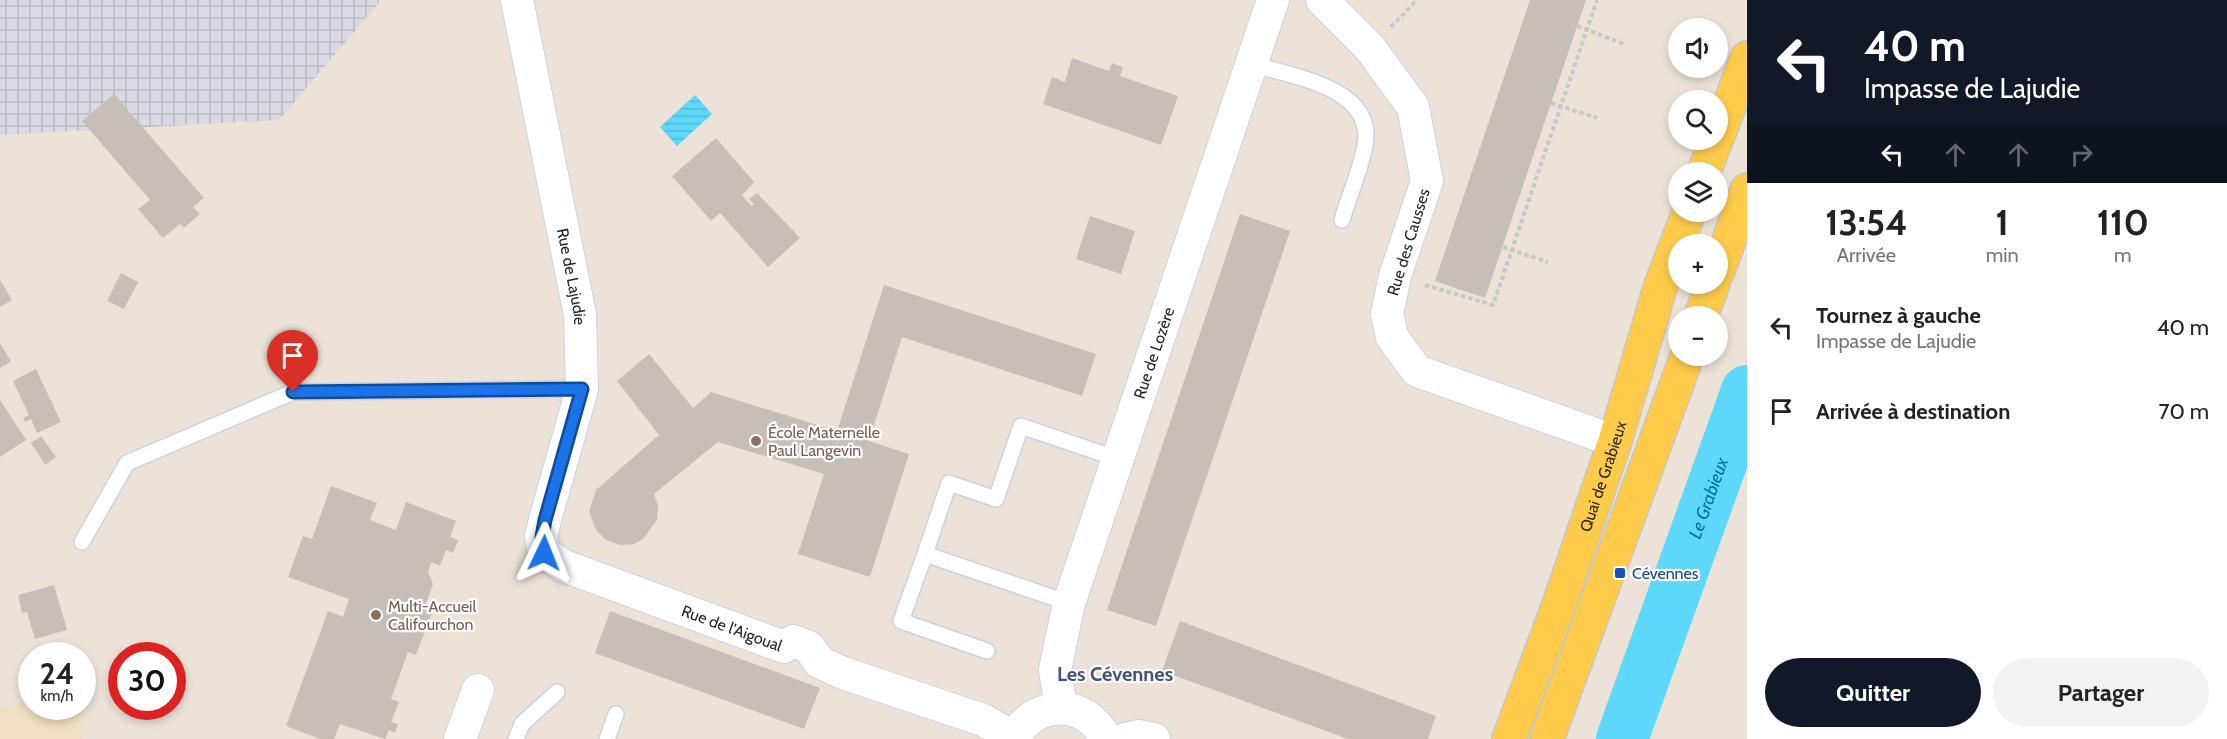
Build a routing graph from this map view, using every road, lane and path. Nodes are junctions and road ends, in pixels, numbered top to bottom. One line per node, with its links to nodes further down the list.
1 (517, 0): 24 (street, Rue de Lajudie)
2 (1275, 0): 3 (street); 10 (street, Rue de Lozère)
3 (1306, 0)
4 (1322, 0): 22 (street, Rue des Causses)
5 (1597, 0): 7 (path)
6 (1577, 26): 7 (path)
7 (1587, 30): 8 (path); 12 (path)
8 (1624, 44)
9 (1747, 58): 13 (main road)
10 (1251, 64): 16 (lane); 26 (street, Rue de Lozère)
11 (1551, 103): 12 (path)
12 (1560, 106): 14 (path); 20 (path)
13 (1728, 109)
14 (1597, 118)
15 (1747, 190): 18 (main road)
16 (1342, 220)
17 (1685, 222): 25 (main road, Quai de Grabieux)
18 (1728, 243)
19 (1503, 247): 20 (path)
20 (1511, 251): 21 (path); 22 (path)
21 (1548, 262)
22 (1395, 276): 25 (street, Rue des Causses)
23 (1683, 366): 44 (main road)
24 (582, 389): 27 (lane); 28 (street, Rue de Lajudie)
25 (1615, 441): 43 (main road, Quai de Grabieux)
26 (1118, 459): 29 (lane); 30 (street, Rue de Lozère)
27 (82, 542)
28 (544, 553): 36 (street, Rue de l'Aigoual)
29 (925, 554): 30 (lane); 31 (lane)
30 (1069, 603): 34 (street, Rue de Lozère)
31 (987, 651)
32 (478, 690): 37 (street)
33 (557, 692): 38 (lane)
34 (1062, 707): 36 (street); 40 (street)
35 (616, 714): 39 (lane)
36 (1014, 738)
37 (460, 739)
38 (516, 739)
39 (607, 739)
40 (1106, 739)
41 (1125, 739): 42 (street)
42 (1154, 739)
43 (1509, 739)
44 (1548, 739)

